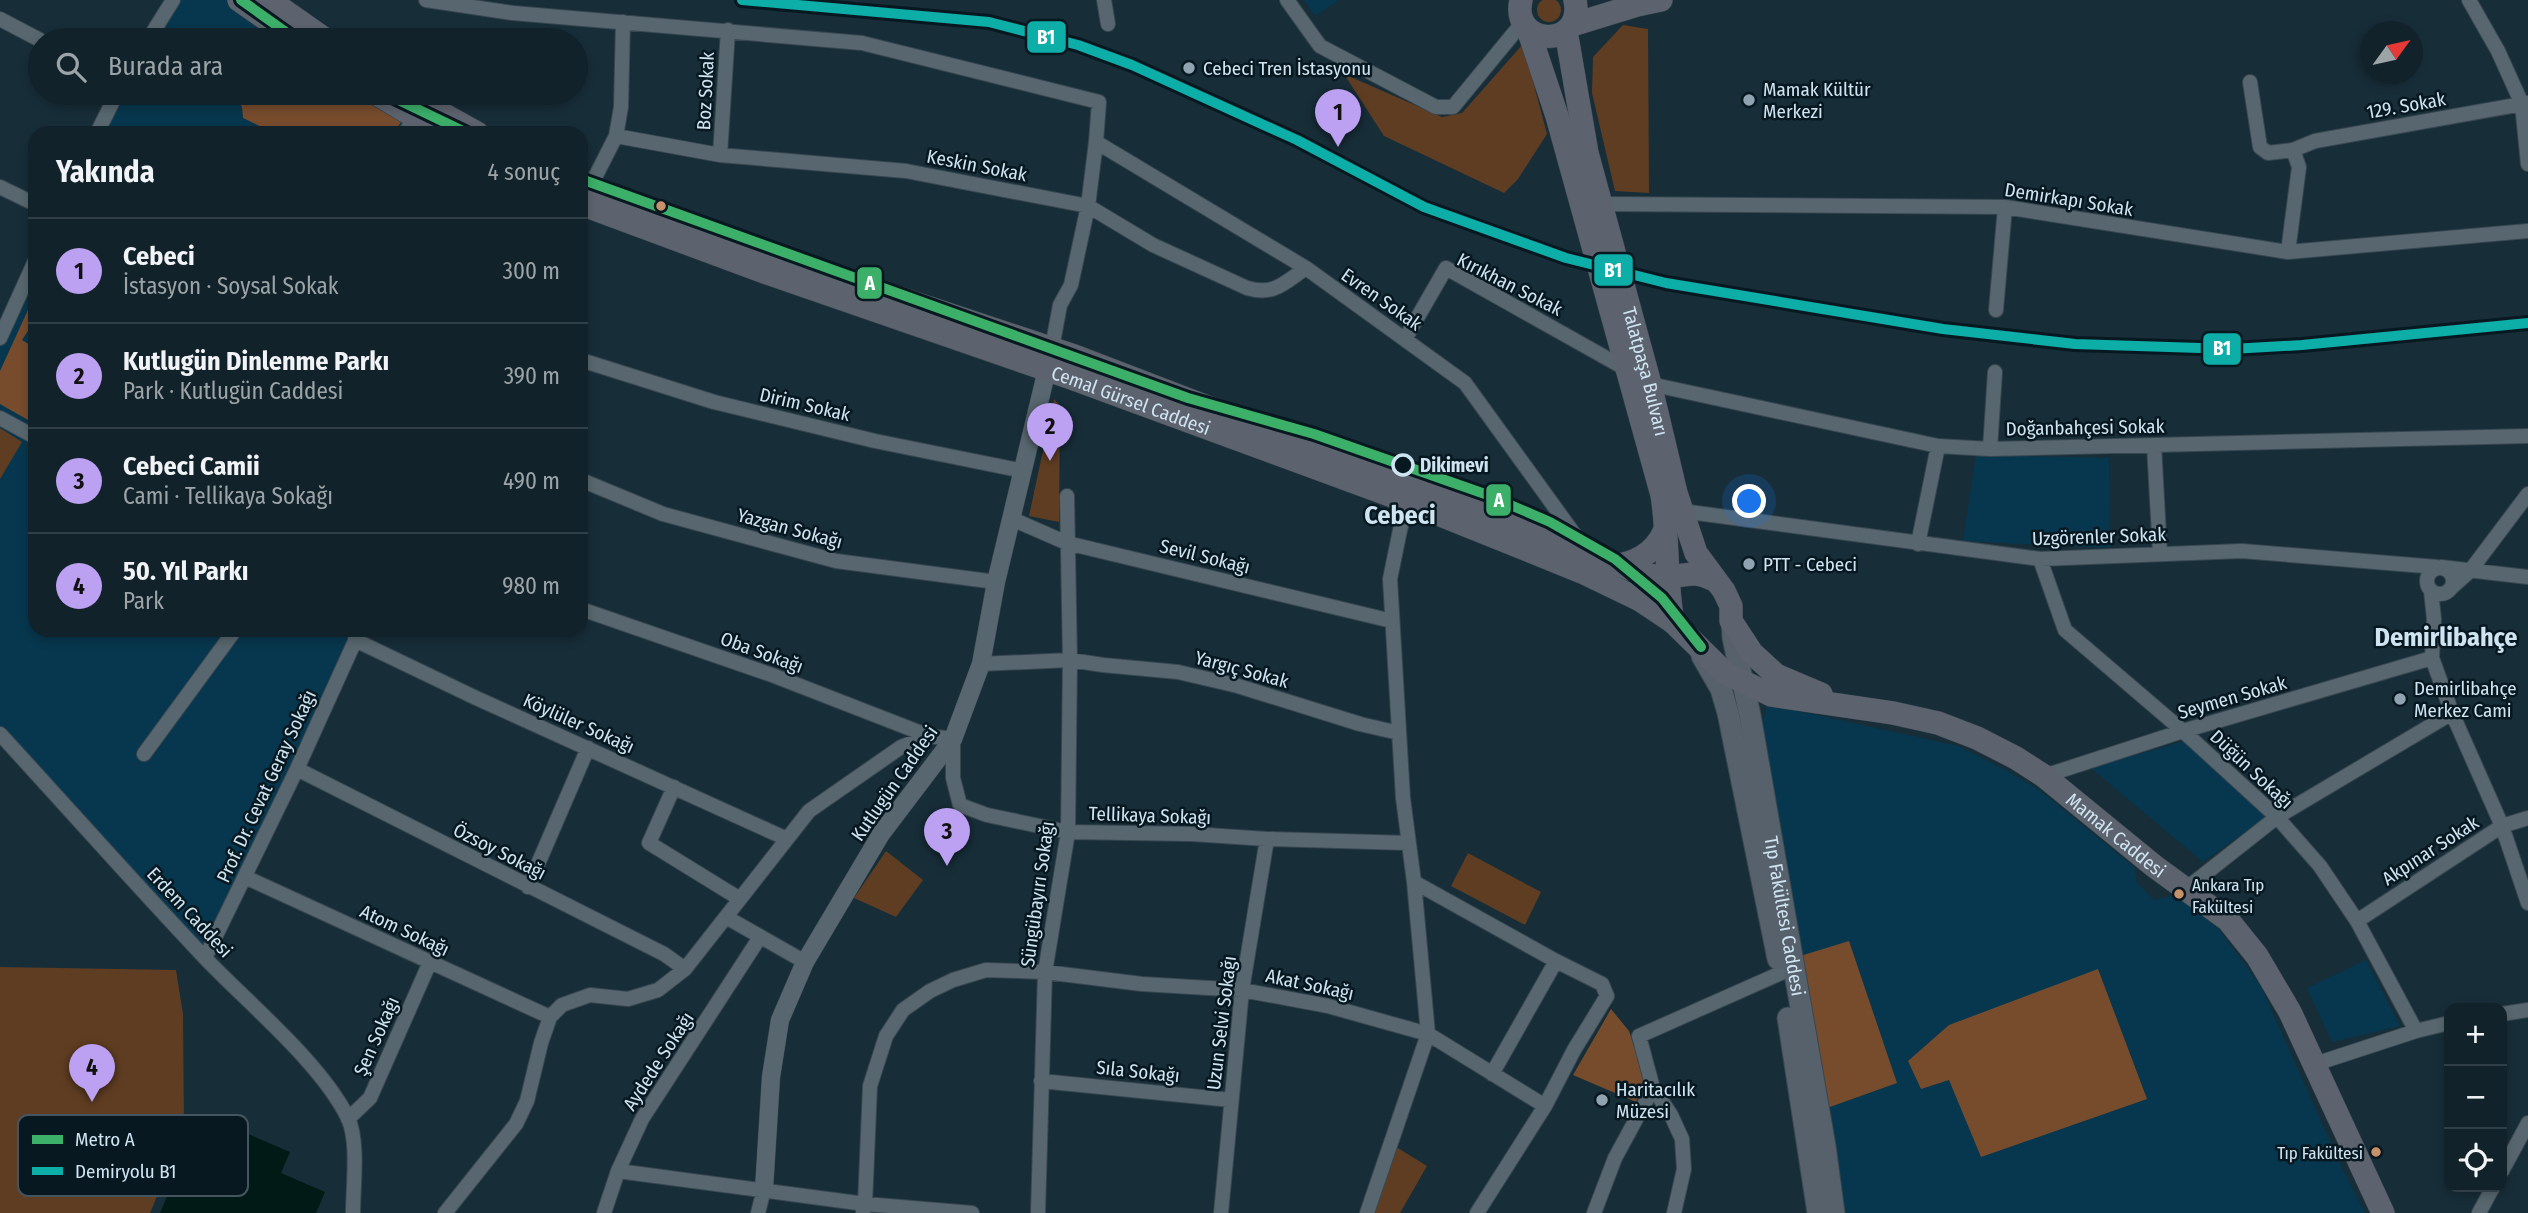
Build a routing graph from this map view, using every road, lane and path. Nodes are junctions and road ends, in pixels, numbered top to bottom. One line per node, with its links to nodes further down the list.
1 (173, 0): 14 (street)
2 (239, 0): 15 (main road)
3 (269, 0): 16 (main road)
4 (426, 0): 12 (street)
5 (1104, 0): 13 (street)
6 (1287, 0): 10 (street)
7 (1575, 0): 17 (main road, Talatpaşa Bulvarı)
8 (1661, 0): 17 (main road)
9 (2469, 0): 21 (street)
10 (1521, 12): 17 (main road); 37 (main road, Talatpaşa Bulvarı)
11 (0, 19): 19 (street)
12 (623, 22): 18 (street); 27 (street)
13 (1108, 24)
14 (156, 28)
15 (279, 28)
16 (309, 28)
17 (1569, 28): 37 (main road, Talatpaşa Bulvarı)
18 (728, 30): 28 (street); 30 (street, Boz Sokak)
19 (28, 34)
20 (2250, 82): 29 (street)
21 (2525, 104): 29 (street, 129. Sokak); 31 (street)
22 (111, 105): 24 (street)
23 (411, 112): 25 (main road); 26 (main road)
24 (100, 126)
25 (432, 126)
26 (455, 126)
27 (616, 136): 30 (street, Keskin Sokak); 33 (street)
28 (1096, 142): 36 (street); 41 (street, Evren Sokak)
29 (2293, 150): 40 (street)
30 (720, 155): 36 (street, Keskin Sokak)
31 (2528, 164)
32 (0, 187): 35 (street)
33 (588, 189)
34 (588, 200): 47 (main road, Cemal Gürsel Caddesi)
35 (28, 201)
36 (1088, 206): 41 (street, Keskin Sokak); 47 (street)
37 (1593, 207): 38 (street, Demirkapı Sokak); 44 (main road, Talatpaşa Bulvarı)
38 (2005, 207): 40 (street, Demirkapı Sokak); 43 (street)
39 (2528, 231): 40 (street, Demirkapı Sokak)
40 (2288, 252)
41 (1306, 268): 46 (street, Evren Sokak)
42 (28, 276): 45 (street)
43 (1996, 310)
44 (1622, 318): 49 (main road, Talatpaşa Bulvarı); 51 (main road, Talatpaşa Bulvarı)
45 (1, 336)
46 (1405, 339): 49 (street, Kırıkhan Sokak); 67 (street, Evren Sokak)
47 (1049, 360): 58 (street, Kutlugün Caddesi); 62 (main road, Cemal Gürsel Caddesi); 67 (main road, Cemal Gürsel Caddesi)
48 (588, 362): 58 (street, Dirim Sokak)
49 (1626, 369): 63 (main road, Talatpaşa Bulvarı)
50 (1994, 372): 57 (street)
51 (1650, 384): 56 (street, Doğanbahçesi Sokak); 63 (main road, Talatpaşa Bulvarı)
52 (0, 418): 53 (street)
53 (28, 433)
54 (2528, 436): 55 (street, Doğanbahçesi Sokak)
55 (2154, 445): 57 (street, Doğanbahçesi Sokak); 68 (street)
56 (1938, 446): 57 (street, Doğanbahçesi Sokak); 66 (street)
57 (1990, 449)
58 (1024, 471): 64 (street, Kutlugün Caddesi)
59 (588, 483): 77 (street, Yazgan Sokağı)
60 (2528, 494): 73 (street)
61 (1067, 496): 65 (street, Süngübayırı Sokağı)
62 (1406, 501): 82 (street); 84 (main road, Cemal Gürsel Caddesi)
63 (1674, 517): 66 (street, Uzgörenler Sokak); 70 (main road); 74 (main road, Talatpaşa Bulvarı); 76 (main road, Talatpaşa Bulvarı)
64 (1012, 519): 65 (street, Sevil Sokağı); 77 (street, Kutlugün Caddesi)
65 (1067, 543): 82 (street, Sevil Sokağı); 90 (street, Süngübayırı Sokağı)
66 (1918, 544): 69 (street, Uzgörenler Sokak)
67 (1587, 552): 70 (main road, Cemal Gürsel Caddesi)
68 (2160, 553): 69 (street, Uzgörenler Sokak); 71 (street, Uzgörenler Sokak)
69 (2040, 559): 95 (street, Düğün Sokağı)
70 (1619, 565): 74 (main road, Cemal Gürsel Caddesi)
71 (2415, 565): 72 (street, Uzgörenler Sokak); 78 (street)
72 (2439, 567): 73 (street, Uzgörenler Sokak); 78 (street); 79 (street)
73 (2470, 571): 75 (street, Uzgörenler Sokak); 79 (street)
74 (1668, 577): 76 (main road); 84 (main road)
75 (2528, 578)
76 (1716, 581): 83 (main road, Talatpaşa Bulvarı)
77 (996, 582): 91 (street, Kutlugün Caddesi)
78 (2429, 587): 79 (street); 81 (street)
79 (2450, 589): 81 (street)
80 (588, 611): 98 (street, Oba Sokağı)
81 (2434, 619): 89 (street)
82 (1392, 621): 96 (street)
83 (1731, 621): 88 (main road); 92 (main road, Tıp Fakültesi Caddesi); 93 (main road, Mamak Caddesi)
84 (1673, 622): 88 (main road)
85 (230, 637): 101 (street)
86 (357, 637): 102 (street, Prof. Dr. Cevat Geray Sokağı)
87 (362, 637): 100 (street, Köylüler Sokağı)
88 (1693, 642): 92 (main road, Mamak Caddesi); 127 (main road, Tıp Fakültesi Caddesi)
89 (2432, 658): 94 (street); 95 (street, Seymen Sokak)
90 (1070, 660): 91 (street, Yargıç Sokak); 96 (street, Yargıç Sokak); 108 (street, Süngübayırı Sokağı)
91 (981, 664): 99 (street, Kutlugün Caddesi)
92 (1743, 683): 93 (main road, Mamak Caddesi); 160 (main road, Tıp Fakültesi Caddesi)
93 (1847, 706): 103 (main road, Mamak Caddesi)
94 (2452, 713): 105 (street); 107 (street)
95 (2183, 731): 103 (street, Seymen Sokak); 105 (street, Düğün Sokağı)
96 (1399, 733): 111 (street)
97 (0, 734): 121 (street, Erdem Caddesi)
98 (929, 736): 99 (street, Oba Sokağı); 109 (street)
99 (953, 739): 108 (street, Tellikaya Sokağı); 124 (street, Kutlugün Caddesi)
100 (588, 748): 104 (street, Köylüler Sokağı); 114 (street)
101 (144, 754)
102 (297, 769): 112 (street, Prof. Dr. Cevat Geray Sokağı); 114 (street, Özsoy Sokağı)
103 (2044, 776): 115 (main road, Mamak Caddesi)
104 (674, 787): 109 (street, Köylüler Sokağı); 116 (street)
105 (2277, 817): 115 (street); 119 (street, Düğün Sokağı)
106 (2528, 818): 107 (street, Akpınar Sokak)
107 (2502, 826): 117 (street); 119 (street, Akpınar Sokak)
108 (1068, 832): 110 (street, Tellikaya Sokağı); 126 (street, Süngübayırı Sokağı)
109 (787, 839): 116 (street)
110 (1267, 839): 111 (street, Tellikaya Sokağı); 128 (street, Uzun Selvi Sokağı)
111 (1408, 843): 113 (street)
112 (245, 877): 121 (street, Prof. Dr. Cevat Geray Sokağı); 123 (street, Atom Sokağı)
113 (1414, 882): 122 (street); 134 (street)
114 (528, 887): 125 (street, Özsoy Sokağı)
115 (2187, 888): 135 (main road, Mamak Caddesi)
116 (740, 899): 118 (street)
117 (2528, 903)
118 (726, 917): 120 (street); 125 (street)
119 (2357, 921): 133 (street, Düğün Sokağı)
120 (760, 937): 124 (street); 144 (street, Aydede Sokağı)
121 (205, 958): 141 (street, Erdem Caddesi)
122 (1556, 961): 136 (street); 140 (street)
123 (429, 962): 131 (street, Atom Sokağı); 141 (street, Şen Sokağı)
124 (805, 962): 145 (street, Kutlugün Caddesi)
125 (685, 968): 131 (street)
126 (1045, 972): 128 (street, Akat Sokağı); 137 (street, Süngübayırı Sokağı); 147 (street, Akat Sokağı)
127 (1781, 974): 138 (street); 159 (main road, Tıp Fakültesi Caddesi)
128 (1242, 990): 134 (street, Akat Sokağı); 139 (street, Uzun Selvi Sokağı)
129 (2528, 1010): 130 (street)
130 (2507, 1013)
131 (550, 1017): 149 (street)
132 (2444, 1024): 133 (street)
133 (2416, 1031): 135 (street)
134 (1428, 1034): 136 (street, Akat Sokağı); 155 (street)
135 (2315, 1064): 161 (main road, Mamak Caddesi)
136 (1492, 1074): 140 (street, Akat Sokağı)
137 (1041, 1081): 139 (street, Sıla Sokağı); 153 (street, Süngübayırı Sokağı)
138 (1653, 1088): 157 (street); 158 (street)
139 (1231, 1100): 154 (street, Uzun Selvi Sokağı)
140 (1545, 1106): 156 (street)
141 (348, 1119): 148 (street)
142 (2528, 1124): 143 (street)
143 (2507, 1162)
144 (618, 1171): 145 (street); 150 (street, Aydede Sokağı)
145 (764, 1189): 147 (street); 151 (street)
146 (2490, 1192): 162 (street)
147 (864, 1208): 152 (street)
148 (354, 1213)
149 (445, 1213)
150 (604, 1213)
151 (758, 1213)
152 (972, 1213)
153 (1038, 1213)
154 (1221, 1213)
155 (1367, 1213)
156 (1477, 1213)
157 (1594, 1213)
158 (1674, 1213)
159 (1818, 1213)
160 (1833, 1213)
161 (2383, 1213)
162 (2479, 1213)

